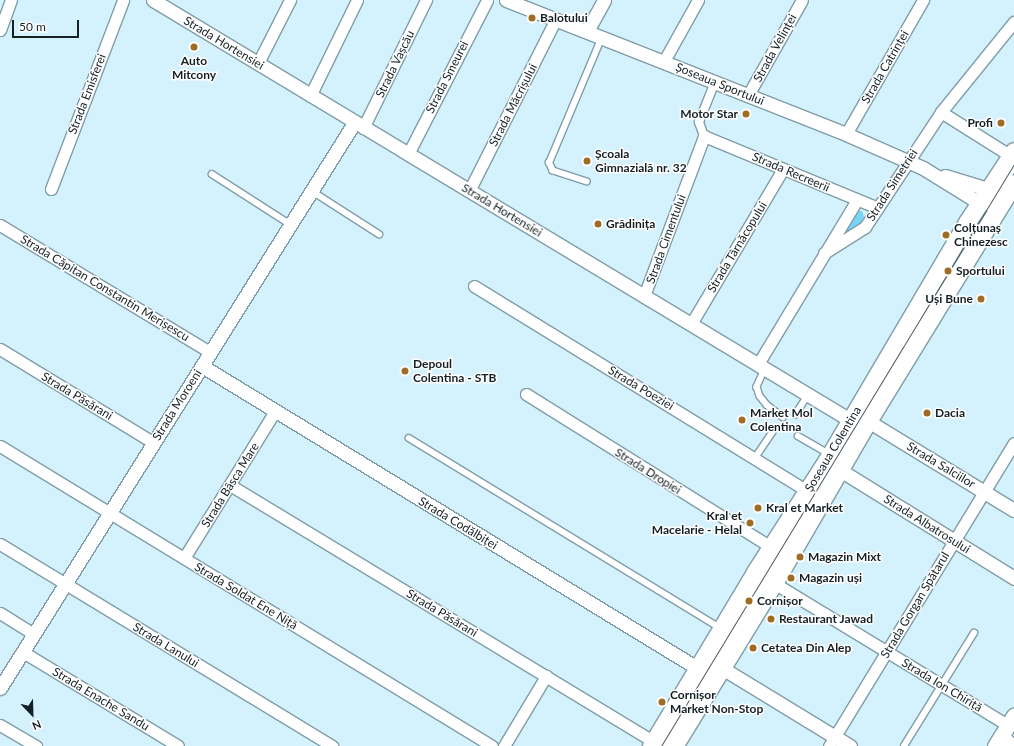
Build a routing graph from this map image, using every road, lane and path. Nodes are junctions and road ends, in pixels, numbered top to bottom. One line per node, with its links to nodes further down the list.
1 (11, 0): 15 (street)
2 (123, 0): 34 (street, Strada Emisferei)
3 (154, 0): 19 (street, Strada Hortensiei)
4 (290, 0): 19 (street)
5 (357, 0): 22 (street)
6 (426, 0): 24 (street, Strada Vașcău)
7 (487, 0): 27 (street, Strada Smeurei)
8 (604, 0): 16 (street)
9 (698, 0): 18 (street)
10 (802, 0): 21 (street, Strada Velinței)
11 (923, 0): 25 (street, Strada Catrinței)
12 (510, 1): 13 (street, Șoseaua Sportului)
13 (556, 19): 16 (street, Șoseaua Sportului); 36 (street, Strada Măcrișului)
14 (1014, 22): 23 (street, Strada Simetriei)
15 (0, 30)
16 (587, 31): 17 (street, Șoseaua Sportului)
17 (602, 37): 18 (street, Șoseaua Sportului); 32 (lane)
18 (664, 61): 20 (street, Șoseaua Sportului)
19 (258, 63): 22 (street, Strada Hortensiei)
20 (715, 82): 21 (street, Șoseaua Sportului); 26 (street)
21 (748, 95): 25 (street, Șoseaua Sportului)
22 (310, 96): 24 (street, Strada Hortensiei)
23 (941, 112): 28 (street); 29 (street, Strada Simetriei)
24 (358, 125): 27 (street, Strada Hortensiei); 35 (street, Strada Moroeni)
25 (846, 134): 29 (street, Șoseaua Sportului)
26 (704, 136): 30 (street, Strada Recreerii); 45 (street, Strada Cimentului)
27 (408, 154): 36 (street, Strada Hortensiei)
28 (1013, 158): 38 (main road, Șoseaua Colentina)
29 (907, 161): 38 (street, Șoseaua Sportului); 39 (street, Strada Simetriei)
30 (784, 169): 37 (street, Strada Recreerii); 46 (street, Strada Târnăcopului)
31 (212, 174): 40 (lane)
32 (587, 182)
33 (1014, 183): 38 (main road, Șoseaua Colentina)
34 (51, 189)
35 (311, 191): 40 (street, Strada Moroeni); 42 (lane)
36 (469, 191): 45 (street, Strada Hortensiei)
37 (857, 200): 39 (street, Strada Recreerii); 43 (street)
38 (990, 202): 57 (main road, Șoseaua Colentina); 58 (main road, Șoseaua Colentina)
39 (878, 208): 43 (street, Strada Simetriei)
40 (290, 224): 48 (street, Strada Moroeni)
41 (0, 225): 48 (street, Strada Căpitan Constantin Merișescu)
42 (379, 234)
43 (824, 253): 50 (street, Strada Simetriei)
44 (474, 286): 67 (street, Strada Poeziei)
45 (644, 296): 46 (street, Strada Hortensiei)
46 (691, 324): 50 (street, Strada Hortensiei)
47 (0, 349): 63 (street, Strada Păsărani)
48 (210, 352): 49 (street, Strada Moroeni)
49 (202, 366): 54 (street, Strada Codălbiței); 63 (street, Strada Moroeni)
50 (761, 366): 53 (street, Strada Hortensiei); 56 (lane)
51 (892, 367): 62 (lane)
52 (526, 394): 76 (street, Strada Dropiei)
53 (808, 394): 55 (lane); 57 (street, Strada Hortensiei)
54 (275, 411): 69 (street, Strada Bâsca Mare); 87 (street, Strada Codălbiței)
55 (795, 415)
56 (783, 417)
57 (850, 420): 66 (main road, Șoseaua Colentina)
58 (868, 421): 68 (main road, Șoseaua Colentina); 71 (street, Strada Salciilor)
59 (774, 431): 67 (lane)
60 (798, 436): 66 (lane)
61 (409, 438): 82 (lane)
62 (848, 440)
63 (154, 443): 73 (street, Strada Moroeni)
64 (1014, 443): 71 (street, Strada Gorgan Spătarul)
65 (0, 446): 73 (street, Strada Soldat Ene Niță)
66 (830, 454): 70 (main road, Șoseaua Colentina)
67 (755, 458): 70 (street, Strada Poeziei)
68 (840, 470): 74 (street, Strada Albatrosului); 79 (main road, Șoseaua Colentina)
69 (230, 485): 77 (street, Strada Bâsca Mare); 88 (street, Strada Păsărani)
70 (813, 489): 76 (main road, Șoseaua Colentina); 87 (lane)
71 (984, 491): 72 (street, Strada Salciilor); 74 (street, Strada Gorgan Spătarul)
72 (1014, 510)
73 (109, 513): 77 (street, Strada Soldat Ene Niță); 80 (street, Strada Moroeni)
74 (954, 541): 78 (street, Strada Albatrosului); 86 (street, Strada Gorgan Spătarul)
75 (0, 544): 80 (street, Strada Lanului)
76 (771, 548): 82 (main road, Șoseaua Colentina)
77 (184, 558): 98 (street, Strada Soldat Ene Niță)
78 (1014, 578)
79 (774, 583): 86 (street, Strada Ion Chiriță); 87 (main road, Șoseaua Colentina)
80 (65, 584): 84 (street, Strada Moroeni); 97 (street, Strada Lanului)
81 (0, 613): 84 (street)
82 (721, 628): 87 (main road, Șoseaua Colentina)
83 (974, 633): 89 (lane)
84 (34, 634): 85 (street, Strada Moroeni)
85 (23, 652): 90 (street, Strada Moroeni); 96 (street, Strada Enache Sandu)
86 (887, 652): 89 (street, Strada Ion Chiriță); 93 (street, Strada Gorgan Spătarul)
87 (707, 667): 93 (street, Strada Codălbiței); 94 (main road, Șoseaua Colentina); 100 (main road, Șoseaua Colentina)
88 (546, 676): 94 (street, Strada Păsărani); 99 (street)
89 (941, 685): 92 (street, Strada Ion Chiriță); 102 (lane)
90 (0, 688)
91 (0, 725): 95 (street)
92 (1005, 730): 103 (street)
93 (832, 741): 101 (street, Strada Codălbiței)
94 (656, 744)
95 (36, 746)
96 (178, 746)
97 (332, 746)
98 (492, 746)
99 (504, 746)
100 (674, 746)
101 (850, 746)
102 (904, 746)
103 (1012, 746)

